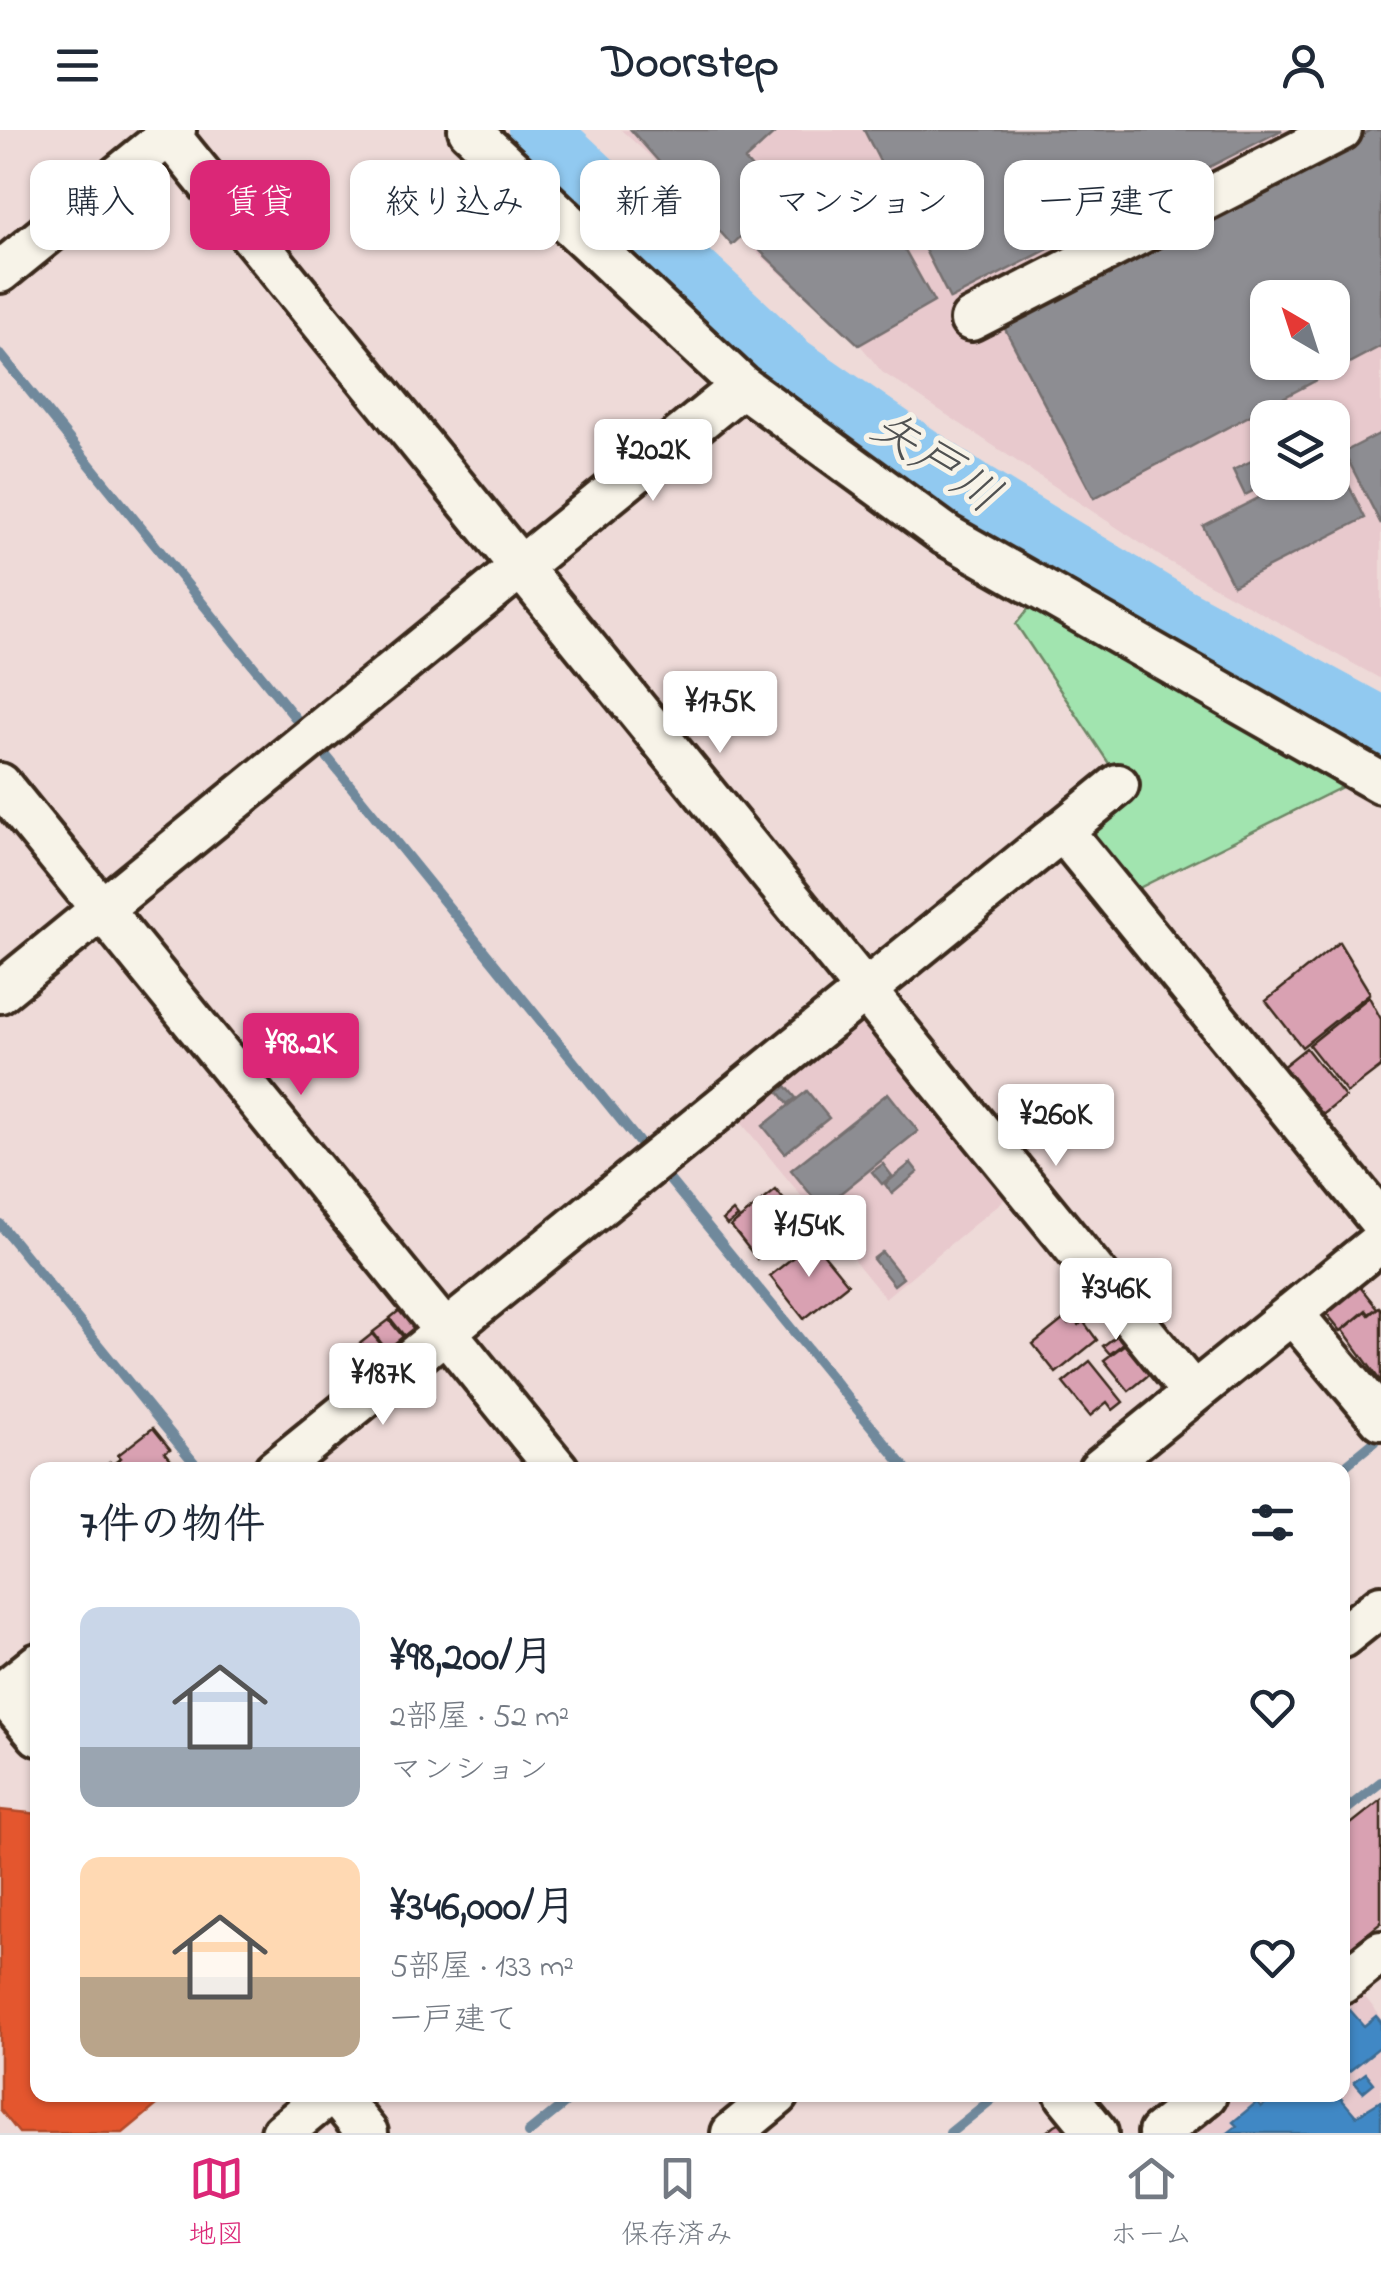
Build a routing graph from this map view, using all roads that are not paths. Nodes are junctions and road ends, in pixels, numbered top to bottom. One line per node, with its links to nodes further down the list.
1 (469, 130): 6 (street)
2 (1341, 130): 5 (street)
3 (170, 132): 4 (street); 7 (street)
4 (0, 272)
5 (972, 320)
6 (742, 386): 7 (street); 8 (street)
7 (520, 567): 12 (street); 13 (street)
8 (1381, 782)
9 (0, 784): 12 (street)
10 (1118, 785): 11 (street)
11 (1062, 830): 13 (street); 15 (street)
12 (102, 909): 14 (street); 18 (street)
13 (864, 990): 18 (street); 19 (street)
14 (0, 992)
15 (1381, 1222)
16 (1381, 1241): 17 (street)
17 (1292, 1313): 19 (street); 20 (street)
18 (446, 1331): 21 (street); 22 (street)
19 (1193, 1393): 23 (street)
20 (1381, 1419)
21 (286, 1462)
22 (552, 1462)
23 (1109, 1462)
24 (1381, 1606): 25 (street)
25 (1350, 1631)
26 (30, 1681): 27 (street)
27 (13, 1716)
28 (1381, 1952): 29 (street)
29 (1350, 1977)
30 (320, 2102): 35 (street)
31 (342, 2102): 36 (street)
32 (770, 2102): 37 (street)
33 (1072, 2102): 38 (street)
34 (1197, 2102): 39 (street)
35 (282, 2133)
36 (367, 2133)
37 (732, 2133)
38 (1097, 2133)
39 (1159, 2133)

